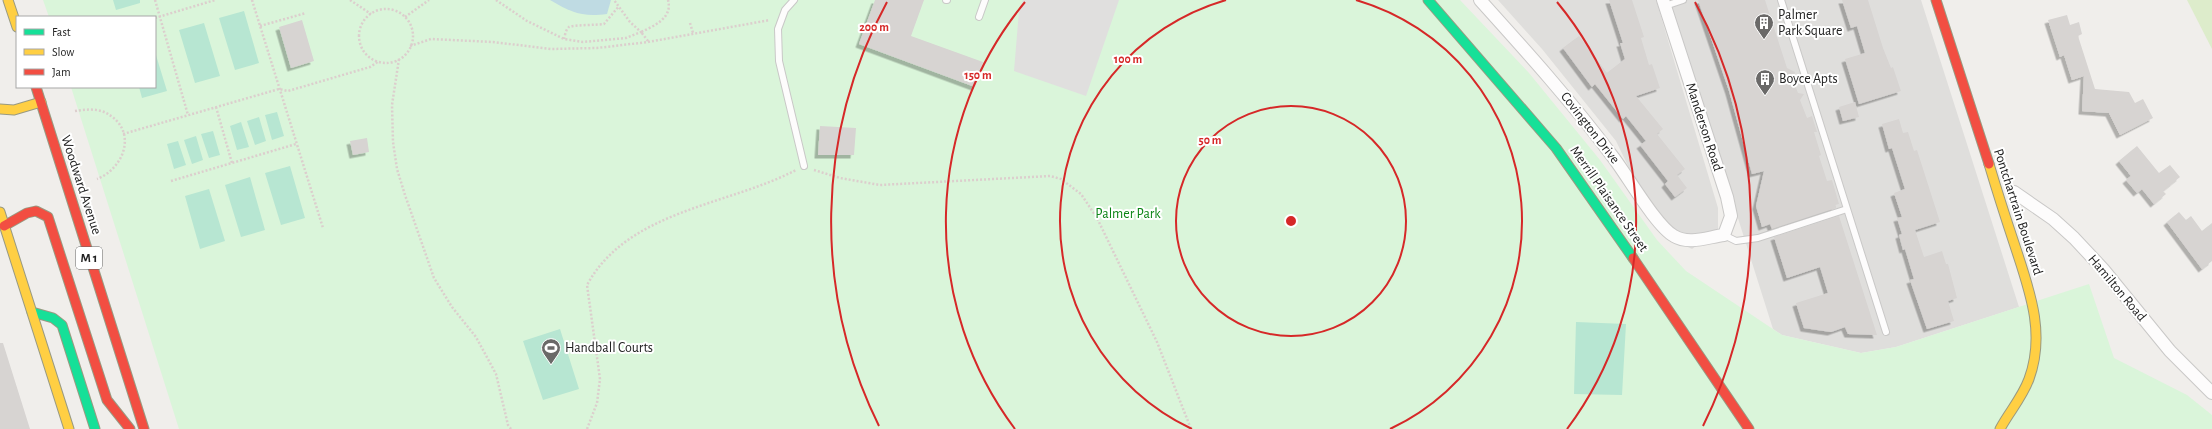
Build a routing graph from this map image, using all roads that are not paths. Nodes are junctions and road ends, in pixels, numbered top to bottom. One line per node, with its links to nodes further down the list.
1 (8, 0): 11 (main road)
2 (794, 0): 15 (lane)
3 (985, 0): 10 (lane)
4 (1428, 0): 28 (main road, Merrill Plaisance Street)
5 (1480, 0): 20 (street, Covington Drive)
6 (1683, 0): 9 (lane)
7 (1782, 0): 17 (lane)
8 (1936, 0): 29 (main road, Pontchartrain Boulevard)
9 (1664, 3): 20 (street, Manderson Road)
10 (979, 17)
11 (16, 24)
12 (36, 88): 13 (main road, Woodward Avenue / M 1)
13 (40, 102): 14 (main road); 27 (main road, Woodward Avenue / M 1)
14 (0, 109)
15 (804, 166)
16 (2014, 192): 23 (street, Hamilton Road)
17 (1847, 209): 20 (lane); 22 (lane)
18 (0, 212): 19 (main road)
19 (2, 227): 21 (main road); 26 (main road)
20 (1724, 235)
21 (32, 312): 24 (main road); 25 (main road)
22 (1886, 332)
23 (2212, 393)
24 (69, 429)
25 (95, 429)
26 (130, 429)
27 (144, 429)
28 (1749, 429)
29 (2000, 429)

